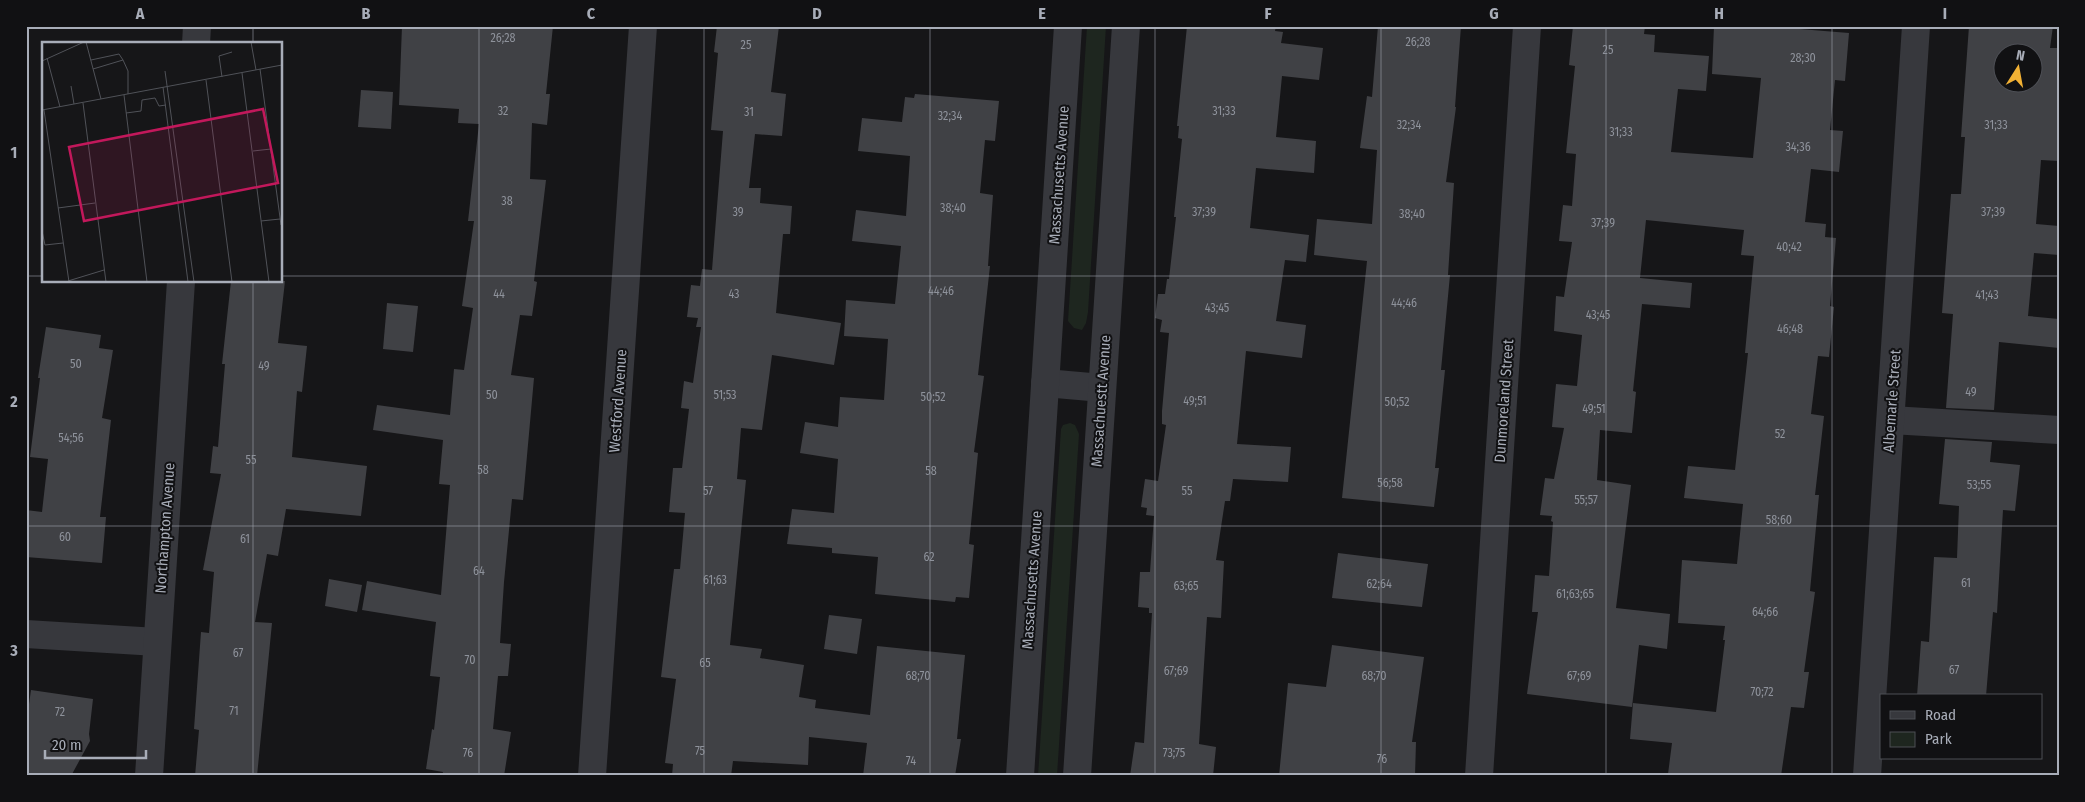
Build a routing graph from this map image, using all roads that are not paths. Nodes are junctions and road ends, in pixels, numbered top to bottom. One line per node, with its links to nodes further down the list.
1 (197, 26): 7 (street)
2 (643, 26): 16 (street, Westford Avenue)
3 (1068, 26): 9 (street, Massachusetts Avenue)
4 (1126, 26): 10 (street, Massachuestt Avenue)
5 (1527, 26): 19 (street, Dunmoreland Street)
6 (1916, 26): 11 (street, Albemarle Street)
7 (196, 42)
8 (181, 282): 14 (street, Northampton Avenue)
9 (1045, 384): 10 (street); 17 (street, Massachusetts Avenue)
10 (1102, 388): 18 (street, Massachuestt Avenue)
11 (1891, 420): 12 (street); 20 (street, Albemarle Street)
12 (2059, 430)
13 (26, 634): 14 (street)
14 (158, 642): 15 (street, Northampton Avenue)
15 (149, 776)
16 (592, 776)
17 (1020, 776)
18 (1077, 776)
19 (1479, 776)
20 (1866, 776)

